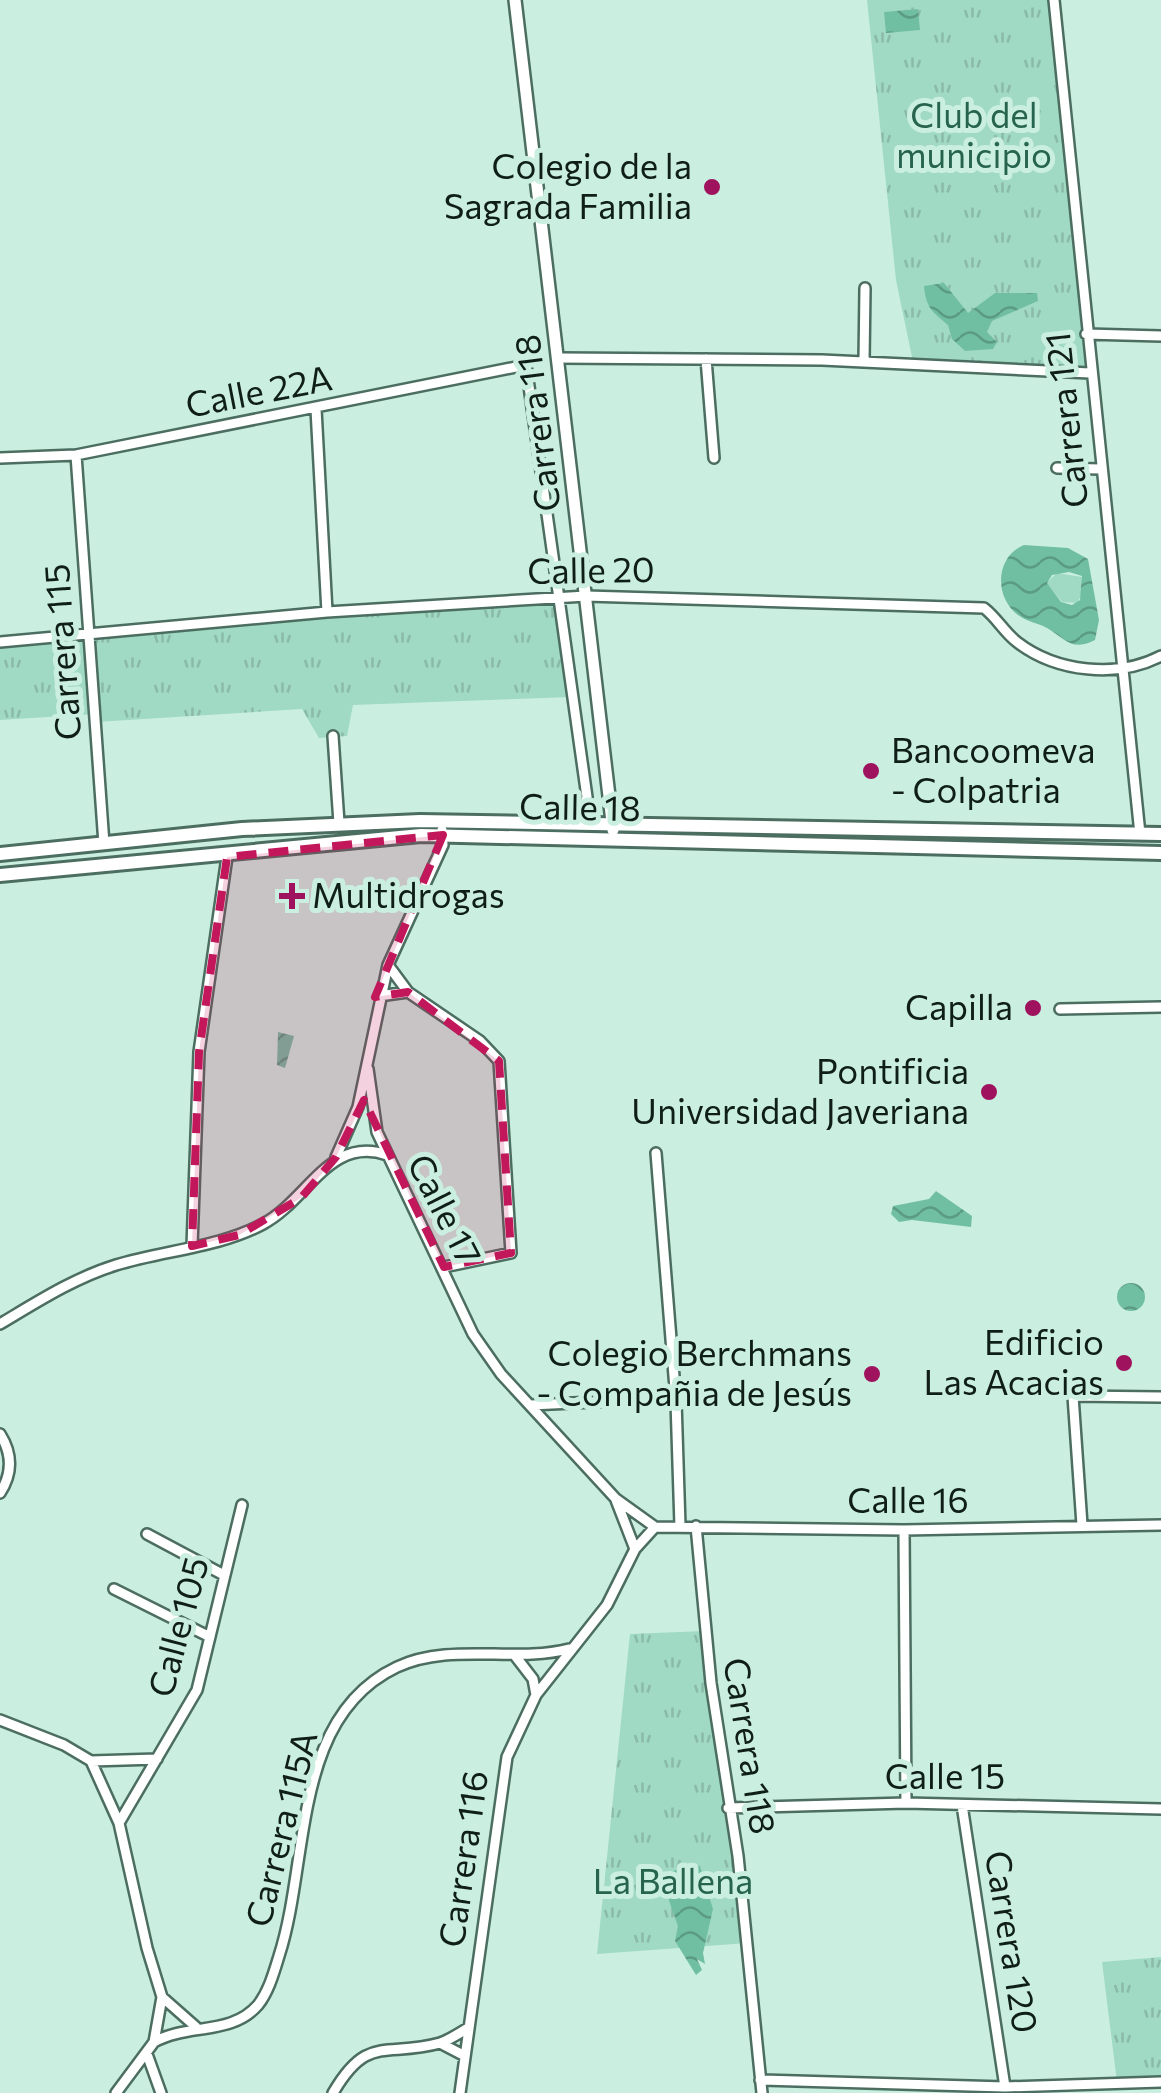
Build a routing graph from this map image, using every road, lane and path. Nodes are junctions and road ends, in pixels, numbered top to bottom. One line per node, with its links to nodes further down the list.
1 (515, 0): 6 (street, Carrera 118)
2 (1054, 0): 4 (street, Carrera 121)
3 (865, 288): 8 (street)
4 (1086, 334): 5 (street); 9 (street, Carrera 121)
5 (1161, 336)
6 (558, 358): 7 (street); 16 (street, Carrera 118)
7 (706, 359): 8 (street); 13 (street)
8 (864, 361): 9 (street)
9 (1090, 372): 15 (street, Carrera 121)
10 (316, 409): 11 (street, Calle 22A); 17 (street, Calle 22A); 18 (street)
11 (76, 455): 12 (street, Calle 22A); 19 (street, Carrera 115)
12 (0, 458)
13 (714, 458)
14 (1058, 468): 15 (street)
15 (1100, 469): 22 (street, Carrera 121)
16 (586, 596): 17 (street, Calle 20); 22 (street, Calle 20); 27 (street, Carrera 118)
17 (560, 597): 18 (street, Calle 20); 24 (street)
18 (327, 612): 19 (street, Calle 20)
19 (89, 632): 20 (street, Calle 20); 30 (street, Carrera 115)
20 (0, 642)
21 (1161, 656): 22 (street, Calle 20)
22 (1123, 669): 28 (street, Carrera 121)
23 (333, 736): 25 (street)
24 (580, 816)
25 (338, 822): 26 (main road, Calle 18); 30 (main road, Calle 18)
26 (442, 828): 27 (main road, Calle 18); 33 (main road, Calle 18); 35 (street)
27 (613, 832): 28 (main road, Calle 18); 31 (main road, Calle 18)
28 (1140, 834): 29 (main road, Calle 18)
29 (1161, 834)
30 (104, 844): 32 (main road, Calle 18)
31 (1161, 853)
32 (0, 854)
33 (227, 856): 34 (main road, Calle 18); 44 (street)
34 (0, 875)
35 (388, 965): 36 (street); 37 (street)
36 (408, 992): 37 (street); 45 (street)
37 (379, 996): 40 (street)
38 (1161, 1007): 39 (street)
39 (1060, 1009)
40 (368, 1070): 42 (street); 43 (street)
41 (656, 1153): 48 (street)
42 (387, 1155): 43 (street, Calle 17); 45 (street, Calle 17)
43 (336, 1156): 44 (street)
44 (192, 1246): 46 (street)
45 (444, 1267): 49 (street, Calle 17)
46 (0, 1324)
47 (1161, 1397): 54 (street)
48 (676, 1398): 49 (street); 56 (street)
49 (531, 1405): 52 (street, Calle 17)
50 (0, 1434): 51 (street)
51 (0, 1493)
52 (616, 1500): 58 (street, Calle 17); 61 (street)
53 (242, 1504): 62 (street, Calle 105)
54 (1082, 1525): 55 (street, Calle 16); 59 (street, Calle 16)
55 (1161, 1525)
56 (680, 1526): 57 (street, Calle 16); 58 (street, Calle 16)
57 (696, 1526): 59 (street, Calle 16); 73 (street, Carrera 118)
58 (655, 1527): 61 (street, Carrera 116)
59 (904, 1530): 71 (street)
60 (147, 1534): 62 (street)
61 (635, 1549): 65 (street, Carrera 116)
62 (222, 1574): 64 (street, Calle 105)
63 (114, 1589): 64 (street)
64 (210, 1638): 69 (street, Calle 105)
65 (569, 1649): 66 (street); 67 (street, Carrera 116)
66 (516, 1657): 67 (street); 77 (street, Carrera 115A)
67 (536, 1696): 78 (street, Carrera 116)
68 (0, 1720): 70 (street)
69 (157, 1759): 70 (street); 75 (street, Calle 105)
70 (91, 1761): 75 (street)
71 (906, 1803): 72 (street, Calle 15); 73 (street, Calle 15)
72 (962, 1805): 74 (street, Calle 15); 85 (street, Carrera 120)
73 (728, 1808): 83 (street, Carrera 118)
74 (1161, 1808)
75 (119, 1824): 76 (street)
76 (162, 1997): 77 (street); 79 (street)
77 (196, 2027): 79 (street, Carrera 115A)
78 (468, 2028): 80 (street); 82 (street, Carrera 116)
79 (154, 2042): 81 (street)
80 (440, 2042): 82 (street); 88 (street)
81 (147, 2054): 86 (street); 87 (street)
82 (464, 2056): 89 (street, Carrera 116)
83 (760, 2080): 85 (street); 90 (street, Carrera 118)
84 (1161, 2082): 85 (street)
85 (1005, 2087)
86 (116, 2093)
87 (161, 2093)
88 (333, 2093)
89 (460, 2093)
90 (762, 2093)

